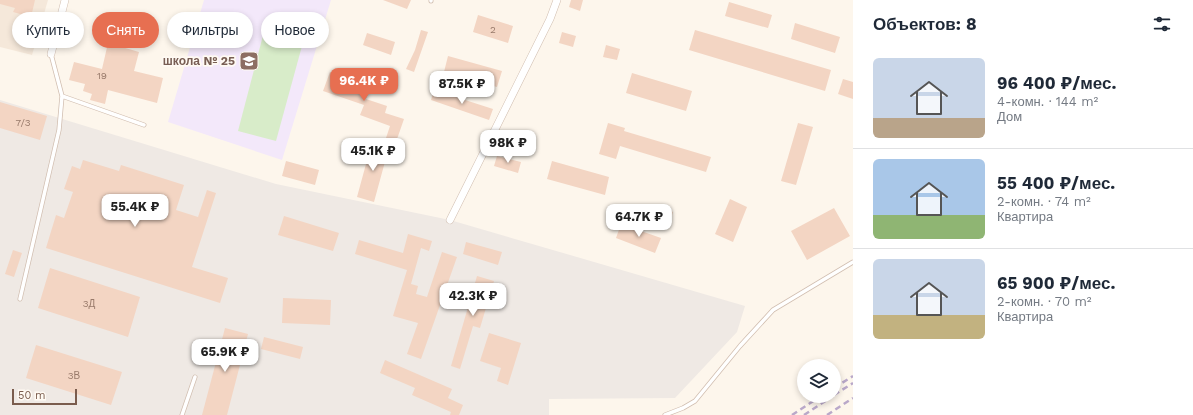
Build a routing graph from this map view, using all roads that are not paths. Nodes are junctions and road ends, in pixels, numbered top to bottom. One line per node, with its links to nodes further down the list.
1 (65, 0): 3 (street)
2 (557, 0): 6 (street)
3 (51, 54): 4 (lane)
4 (62, 96): 5 (lane); 8 (lane)
5 (144, 125)
6 (450, 220)
7 (853, 262): 10 (lane)
8 (20, 299)
9 (195, 377): 11 (lane)
10 (678, 410): 12 (lane); 13 (lane)
11 (182, 415)
12 (665, 415)
13 (679, 415)

